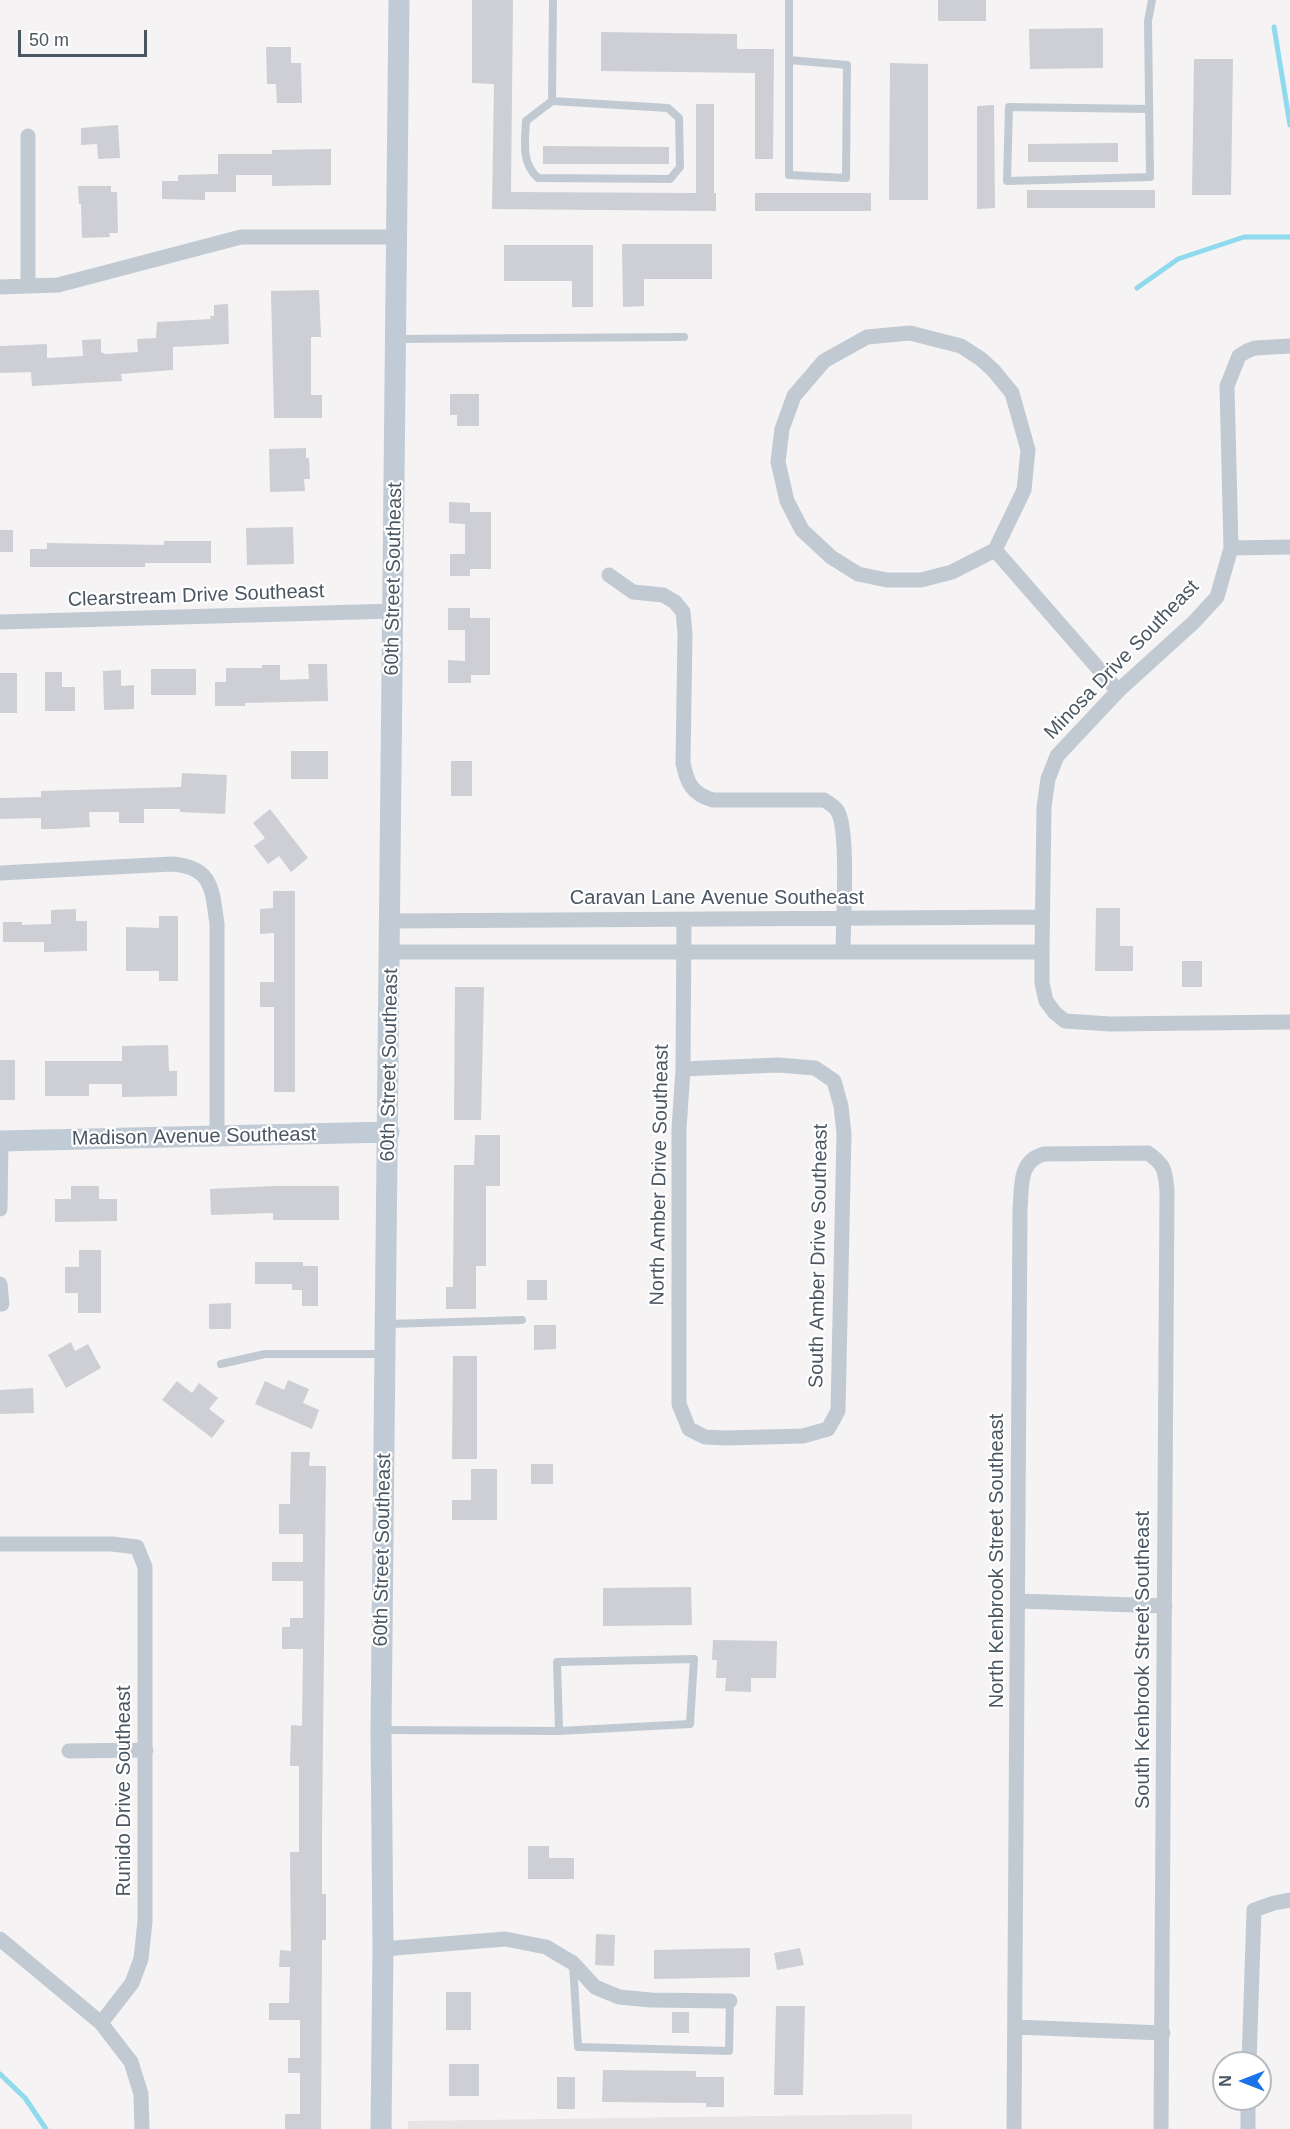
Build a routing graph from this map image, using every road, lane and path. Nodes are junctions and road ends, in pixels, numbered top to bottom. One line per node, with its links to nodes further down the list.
1 (399, 0): 9 (main road, 60th Street Southeast)
2 (553, 0): 6 (lane)
3 (789, 0): 5 (lane)
4 (1152, 0): 7 (lane)
5 (789, 60): 5 (lane)
6 (552, 101): 6 (lane)
7 (1149, 109): 7 (lane)
8 (28, 136): 10 (street)
9 (397, 237): 10 (street); 13 (main road, 60th Street Southeast)
10 (28, 286): 11 (street)
11 (0, 287)
12 (684, 338): 13 (lane)
13 (396, 339): 19 (main road, 60th Street Southeast)
14 (1290, 346): 16 (street, Minosa Drive Southeast)
15 (1290, 547): 16 (street)
16 (1231, 548): 21 (street, Minosa Drive Southeast)
17 (995, 550): 17 (street); 21 (street)
18 (609, 575): 24 (street)
19 (394, 611): 20 (street, Clearstream Drive Southeast); 26 (main road, 60th Street Southeast)
20 (0, 622)
21 (1118, 691): 23 (street, Minosa Drive Southeast)
22 (0, 873): 34 (street)
23 (1042, 917): 24 (street, Caravan Lane Avenue Southeast); 27 (street, Minosa Drive Southeast)
24 (843, 918): 25 (street, Caravan Lane Avenue Southeast); 30 (street)
25 (684, 919): 26 (street, Caravan Lane Avenue Southeast); 29 (street, North Amber Drive Southeast)
26 (391, 921): 28 (main road, 60th Street Southeast)
27 (1042, 951): 30 (street); 31 (street, Minosa Drive Southeast)
28 (391, 952): 29 (street); 33 (main road, 60th Street Southeast)
29 (683, 952): 30 (street); 32 (street, North Amber Drive Southeast)
30 (843, 952)
31 (1290, 1022)
32 (683, 1069): 44 (street, North Amber Drive Southeast); 44 (street, South Amber Drive Southeast)
33 (389, 1132): 34 (main road, Madison Avenue Southeast); 41 (main road, 60th Street Southeast)
34 (216, 1137): 35 (main road, Madison Avenue Southeast)
35 (0, 1141): 37 (street)
36 (1167, 1191): 46 (street, North Kenbrook Street Southeast); 47 (street, South Kenbrook Street Southeast)
37 (0, 1209)
38 (0, 1284): 39 (street)
39 (2, 1304)
40 (522, 1320): 41 (lane)
41 (387, 1324): 42 (main road, 60th Street Southeast)
42 (386, 1354): 43 (lane); 48 (main road, 60th Street Southeast)
43 (220, 1364)
44 (828, 1429)
45 (0, 1544): 50 (street, Runido Drive Southeast)
46 (1018, 1600): 47 (street); 58 (street, North Kenbrook Street Southeast)
47 (1165, 1606): 59 (street, South Kenbrook Street Southeast)
48 (381, 1730): 49 (lane); 54 (main road, 60th Street Southeast)
49 (559, 1731): 49 (lane)
50 (146, 1750): 51 (street); 57 (street, Runido Drive Southeast)
51 (69, 1751)
52 (1290, 1900): 60 (street)
53 (0, 1940): 57 (street)
54 (383, 1949): 55 (street); 63 (main road, 60th Street Southeast)
55 (573, 1962): 56 (street); 56 (lane)
56 (730, 2001)
57 (101, 2023): 62 (street)
58 (1015, 2027): 59 (street); 64 (street, North Kenbrook Street Southeast)
59 (1162, 2033): 65 (street, South Kenbrook Street Southeast)
60 (1249, 2051)
61 (1248, 2111): 66 (street)
62 (142, 2129)
63 (381, 2129)
64 (1014, 2129)
65 (1161, 2129)
66 (1248, 2129)

